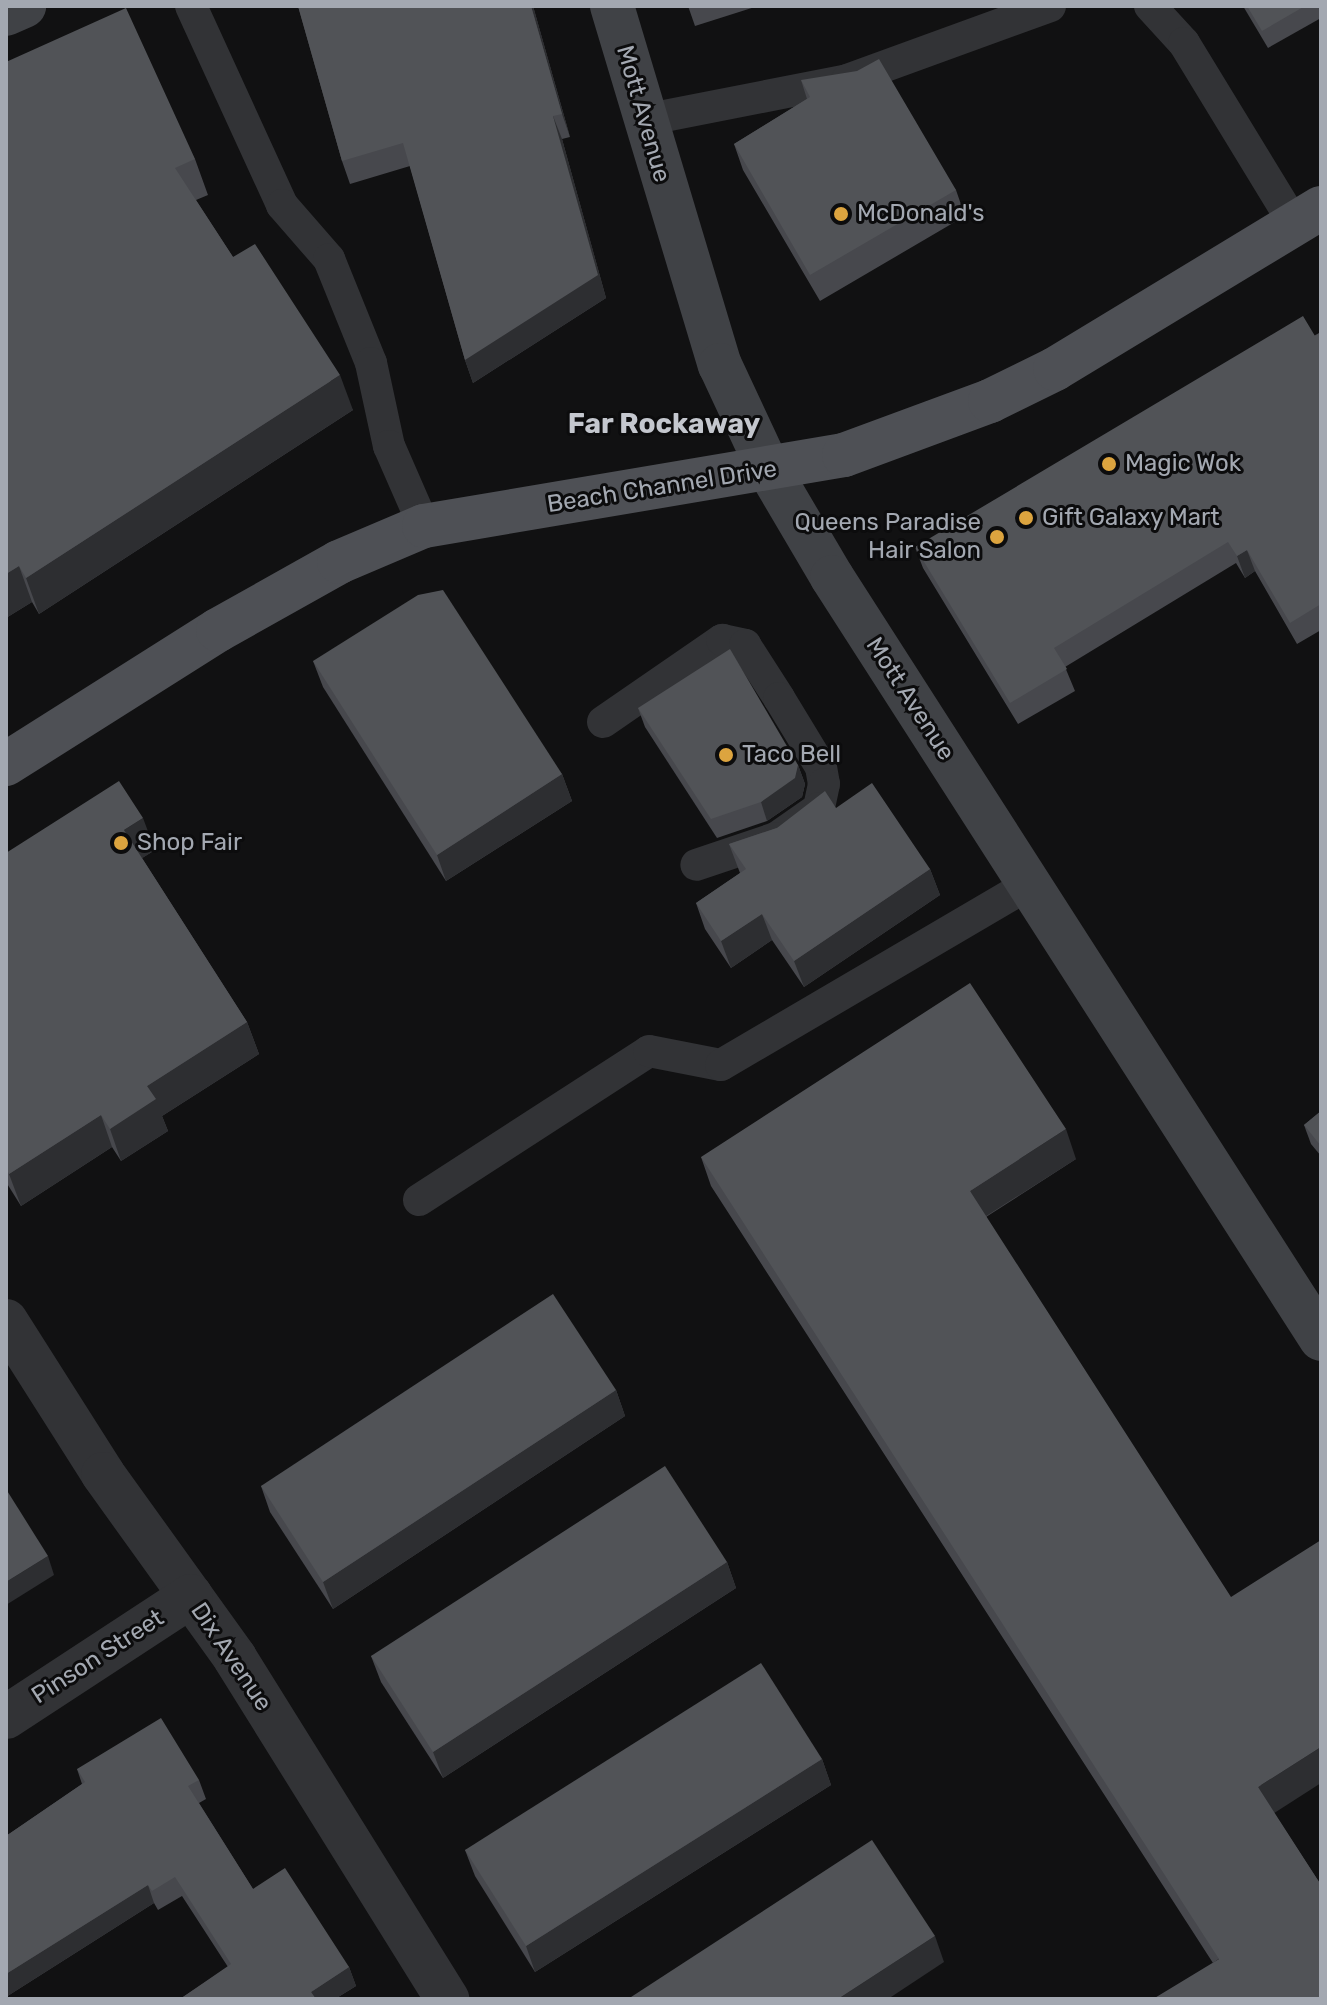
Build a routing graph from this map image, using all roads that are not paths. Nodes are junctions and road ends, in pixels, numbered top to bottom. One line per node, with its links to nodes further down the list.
1 (24, 6): 6 (street)
2 (191, 6): 10 (lane)
3 (612, 6): 7 (street, Mott Avenue)
4 (1050, 6): 7 (lane)
5 (1150, 6): 8 (lane)
6 (6, 14)
7 (644, 120): 9 (street, Mott Avenue)
8 (1308, 216): 9 (main road, Beach Channel Drive)
9 (769, 470): 10 (main road, Beach Channel Drive); 14 (street, Mott Avenue)
10 (424, 526): 12 (main road, Beach Channel Drive)
11 (603, 722): 13 (lane)
12 (6, 764)
13 (696, 865)
14 (1029, 884): 15 (lane); 17 (street, Mott Avenue)
15 (419, 1200)
16 (6, 1321): 18 (street, Dix Avenue)
17 (1321, 1339)
18 (191, 1596): 19 (street, Pinson Street); 20 (street, Dix Avenue)
19 (6, 1717)
20 (447, 1999)

